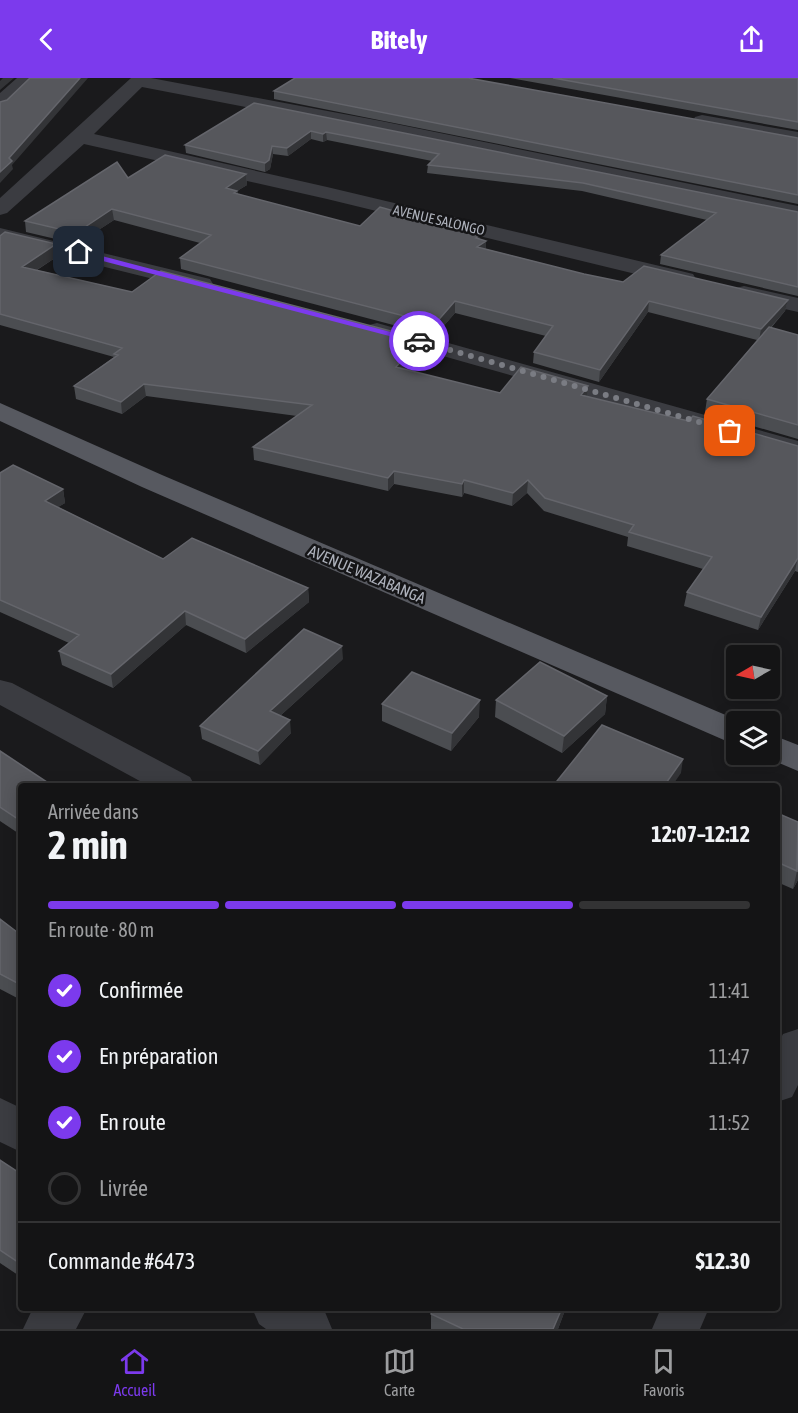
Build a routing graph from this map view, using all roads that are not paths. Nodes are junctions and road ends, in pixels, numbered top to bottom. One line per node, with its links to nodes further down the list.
1 (28, 78): 3 (street)
2 (139, 79): 5 (street); 8 (street)
3 (0, 103)
4 (685, 118): 6 (street)
5 (80, 137): 7 (street); 10 (street, AVENUE SALONGO)
6 (798, 138)
7 (0, 209)
8 (798, 212)
9 (0, 234): 11 (street)
10 (701, 283)
11 (219, 288)
12 (722, 288): 13 (street)
13 (798, 305)
14 (351, 323): 16 (street)
15 (0, 411): 18 (main road, AVENUE WAZABANGA)
16 (798, 449)
17 (0, 692): 21 (street)
18 (726, 728)
19 (780, 751): 20 (main road)
20 (798, 759)
21 (172, 783)
22 (798, 1046): 23 (street)
23 (780, 1079)
24 (780, 1086): 25 (street)
25 (798, 1096)
26 (0, 1117): 27 (street)
27 (18, 1130)
28 (61, 1311): 31 (street)
29 (281, 1311): 32 (street)
30 (684, 1311): 33 (street)
31 (47, 1329)
32 (308, 1329)
33 (676, 1329)

